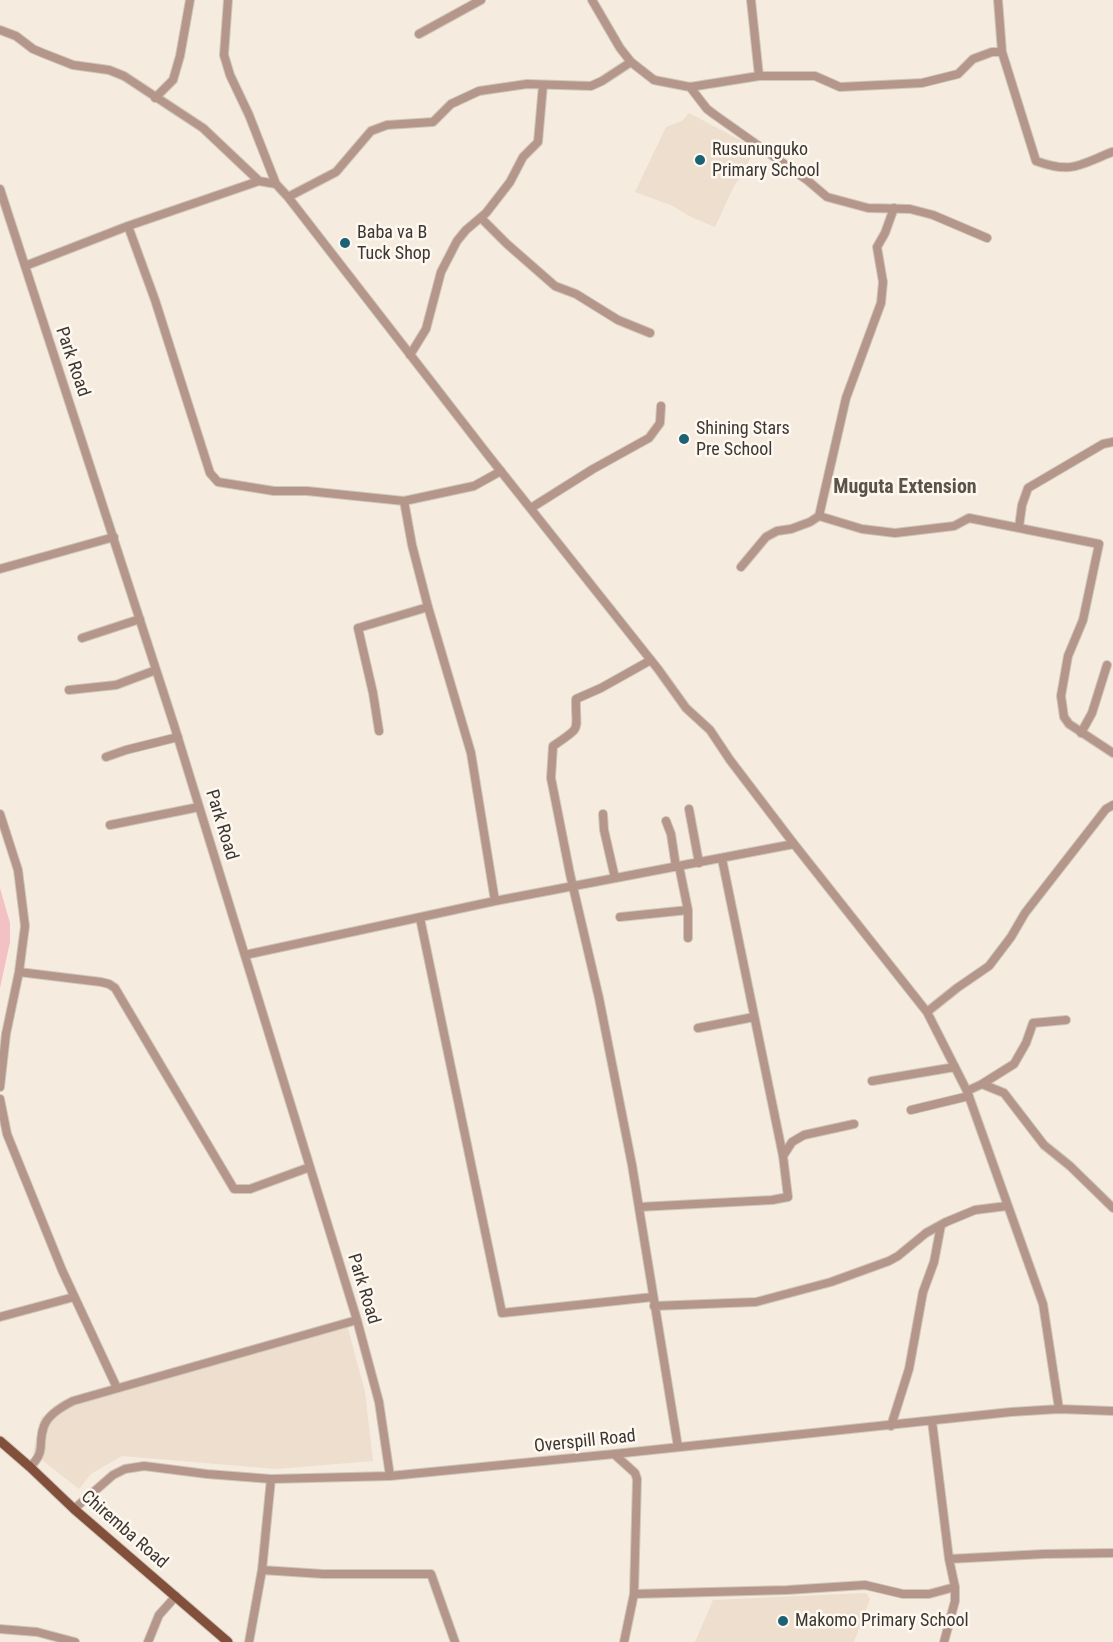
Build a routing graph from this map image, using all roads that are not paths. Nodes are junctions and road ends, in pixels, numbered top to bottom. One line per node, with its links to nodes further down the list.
1 (190, 0): 14 (street)
2 (228, 0): 17 (street)
3 (481, 0): 8 (street)
4 (592, 0): 10 (street)
5 (751, 0): 11 (street)
6 (998, 0): 9 (street)
7 (0, 30): 14 (street)
8 (419, 34)
9 (1002, 52): 11 (street); 15 (street)
10 (631, 62): 12 (street); 13 (street)
11 (759, 76): 13 (street)
12 (543, 85): 19 (street); 21 (street)
13 (690, 87): 20 (street)
14 (155, 98): 16 (street)
15 (1112, 152)
16 (259, 181): 17 (street); 22 (street)
17 (276, 184): 19 (street)
18 (0, 189): 24 (street, Park Road)
19 (288, 197): 26 (street)
20 (894, 208): 23 (street); 32 (street)
21 (481, 218): 25 (street); 26 (street)
22 (128, 226): 24 (street); 30 (street)
23 (987, 238)
24 (25, 266): 34 (street, Park Road)
25 (650, 333)
26 (410, 355): 29 (street)
27 (661, 406): 31 (street)
28 (1113, 442): 33 (street)
29 (501, 471): 30 (street); 31 (street)
30 (404, 501): 37 (street)
31 (531, 508): 40 (street)
32 (819, 516): 33 (street); 35 (street)
33 (1019, 527): 45 (street)
34 (114, 537): 36 (street); 38 (street, Park Road)
35 (741, 567)
36 (0, 569)
37 (428, 607): 44 (street); 62 (street)
38 (140, 619): 39 (street); 42 (street, Park Road)
39 (82, 638)
40 (651, 660): 56 (street); 61 (street)
41 (1107, 665): 45 (street)
42 (156, 670): 43 (street); 46 (street, Park Road)
43 (69, 690)
44 (379, 731)
45 (1081, 733): 47 (street)
46 (178, 737): 48 (street); 50 (street, Park Road)
47 (1113, 753)
48 (106, 757)
49 (1113, 805): 69 (street)
50 (200, 807): 55 (street); 67 (street, Park Road)
51 (689, 809): 58 (street)
52 (0, 814): 68 (street)
53 (603, 814): 60 (street)
54 (666, 821): 59 (street)
55 (110, 825)
56 (794, 844): 57 (street); 69 (street)
57 (722, 859): 58 (street); 70 (street)
58 (699, 863): 59 (street)
59 (677, 867): 60 (street); 63 (street)
60 (615, 878): 61 (street)
61 (573, 885): 62 (street); 85 (street)
62 (495, 901): 65 (street)
63 (688, 910): 64 (street); 66 (street)
64 (620, 917)
65 (420, 918): 67 (street); 89 (street)
66 (688, 938)
67 (245, 956): 83 (street, Park Road)
68 (19, 972): 76 (street); 83 (street)
69 (927, 1012): 73 (street)
70 (754, 1017): 72 (street); 82 (street)
71 (1066, 1020): 75 (street)
72 (698, 1028)
73 (955, 1067): 74 (street); 77 (street)
74 (872, 1081)
75 (982, 1084): 77 (street); 86 (street)
76 (0, 1087)
77 (968, 1094): 79 (street); 84 (street)
78 (0, 1100): 81 (street)
79 (911, 1110)
80 (854, 1124): 82 (street)
81 (3, 1135): 88 (street)
82 (783, 1156): 85 (street)
83 (310, 1167): 92 (street, Park Road)
84 (1007, 1206): 87 (street); 94 (street)
85 (639, 1207): 89 (street)
86 (1113, 1208)
87 (941, 1225): 90 (street); 97 (street)
88 (74, 1297): 91 (street); 93 (street)
89 (653, 1297): 90 (street)
90 (654, 1306): 99 (street)
91 (0, 1317)
92 (357, 1320): 93 (street); 102 (street, Park Road)
93 (117, 1388): 101 (street)
94 (1059, 1408): 95 (street, Overspill Road); 96 (street, Overspill Road)
95 (1113, 1411)
96 (932, 1421): 97 (street, Overspill Road); 106 (street)
97 (891, 1425): 99 (street, Overspill Road)
98 (0, 1441): 101 (main road, Chiremba Road)
99 (678, 1447): 100 (street, Overspill Road)
100 (614, 1454): 102 (street, Overspill Road); 109 (street)
101 (30, 1467): 104 (main road, Chiremba Road)
102 (390, 1476): 103 (street, Overspill Road)
103 (271, 1479): 104 (street, Overspill Road); 107 (street)
104 (74, 1509): 110 (main road, Chiremba Road)
105 (1113, 1553): 106 (street)
106 (949, 1559): 108 (street)
107 (262, 1570): 115 (street); 116 (street)
108 (956, 1587): 109 (street); 118 (street)
109 (634, 1594): 117 (street)
110 (176, 1596): 113 (street); 114 (main road, Chiremba Road)
111 (0, 1629): 112 (street)
112 (75, 1642)
113 (148, 1642)
114 (228, 1642)
115 (249, 1642)
116 (455, 1642)
117 (624, 1642)
118 (944, 1642)

